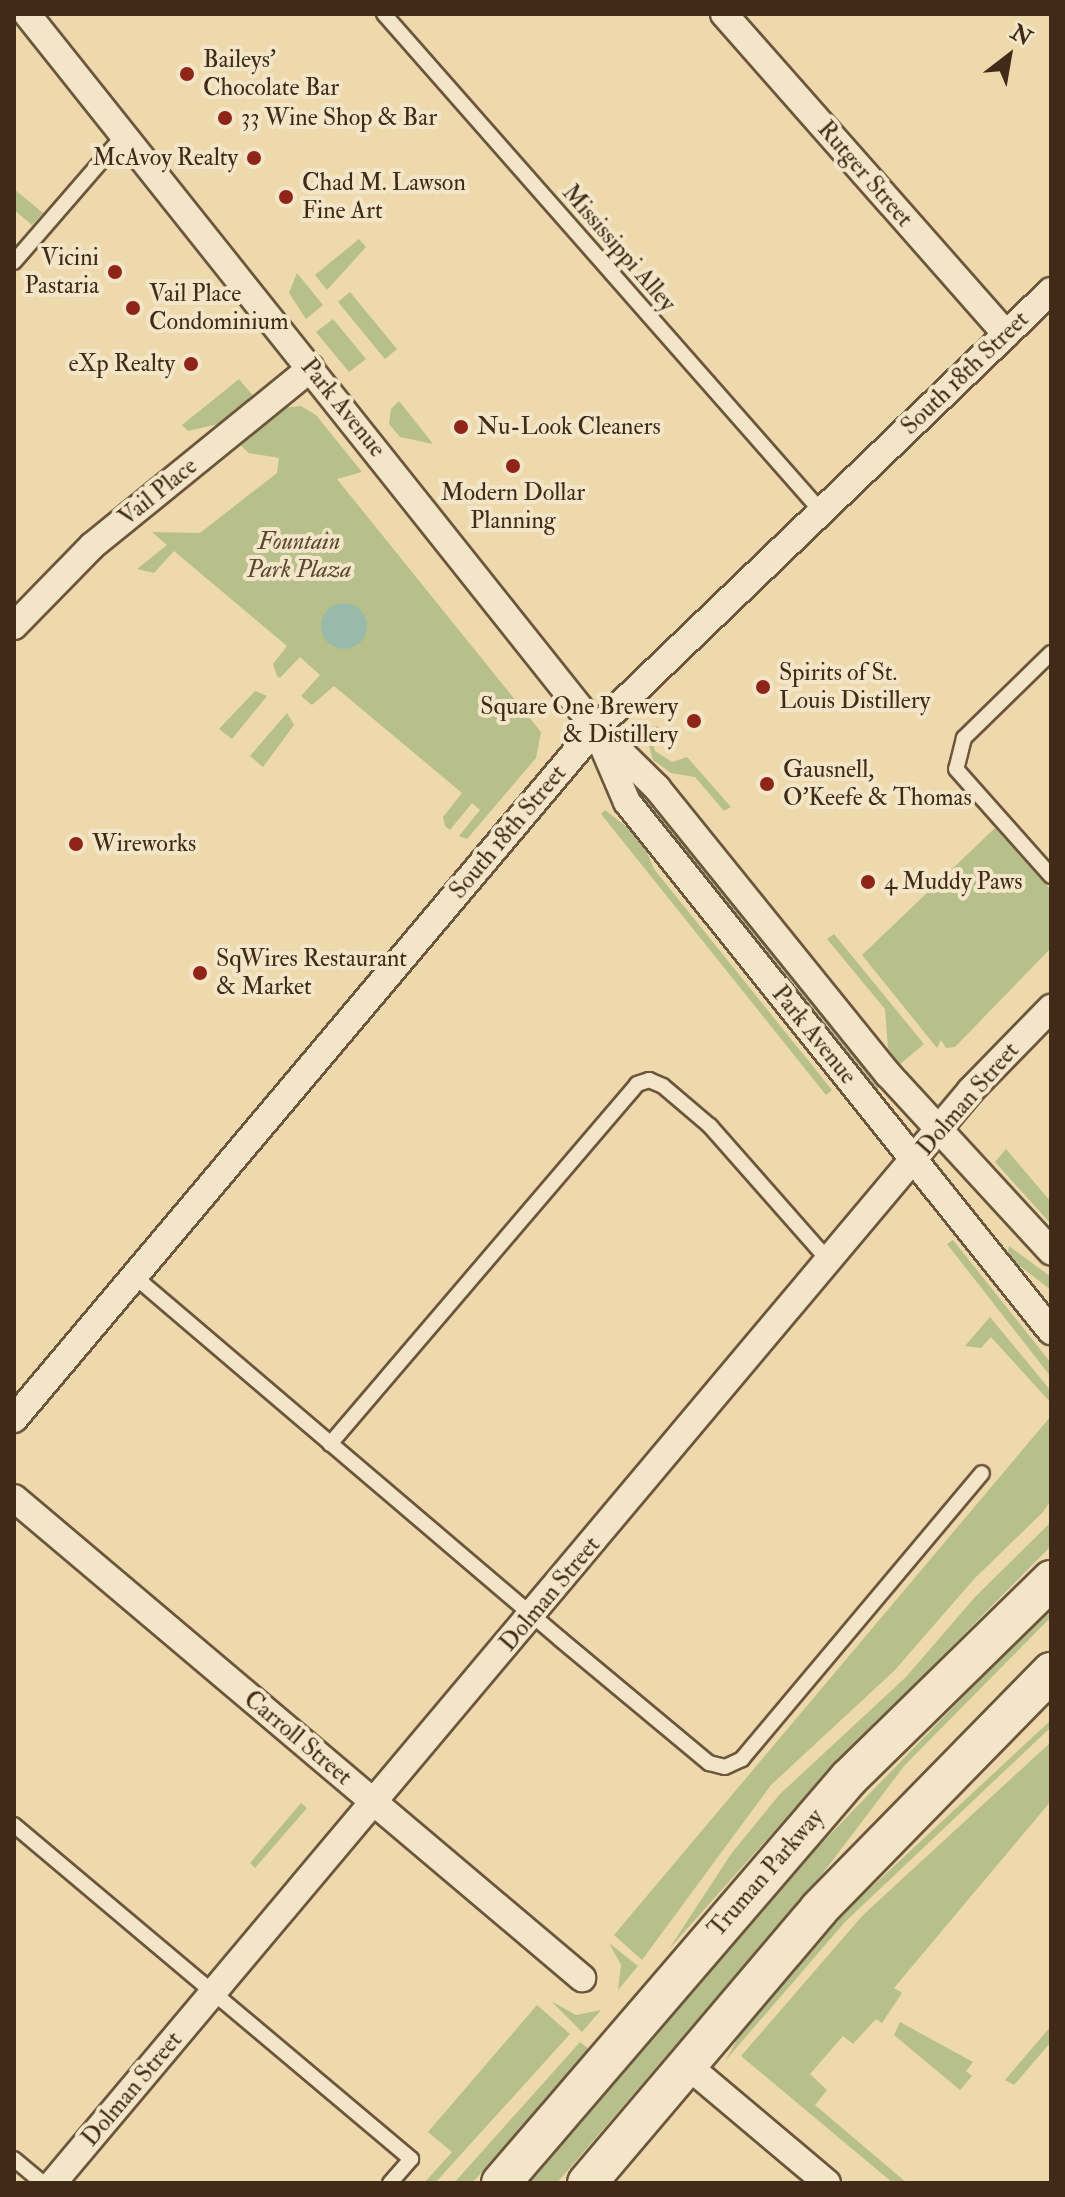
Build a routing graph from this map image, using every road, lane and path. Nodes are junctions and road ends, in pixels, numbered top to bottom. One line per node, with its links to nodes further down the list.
1 (27, 14): 4 (street, Park Avenue)
2 (384, 14): 9 (lane, Mississippi Alley)
3 (724, 14): 7 (street, Rutger Street)
4 (124, 135): 5 (lane); 8 (street, Park Avenue)
5 (14, 262)
6 (1051, 291): 7 (street, South 18th Street)
7 (1006, 334): 9 (street, South 18th Street)
8 (311, 368): 10 (street, Vail Place); 12 (street, Park Avenue)
9 (821, 511): 12 (street, South 18th Street)
10 (14, 626)
11 (1051, 653): 13 (lane)
12 (596, 728): 15 (street, Park Avenue); 16 (street, Park Avenue); 19 (street, South 18th Street)
13 (1051, 876)
14 (1051, 1008): 15 (street, Dolman Street)
15 (938, 1130): 16 (street, Dolman Street); 17 (street, Park Avenue)
16 (916, 1160): 18 (street, Dolman Street); 20 (street, Park Avenue)
17 (1051, 1251)
18 (830, 1262): 22 (lane); 26 (street, Dolman Street)
19 (134, 1276): 21 (street, South 18th Street); 22 (lane)
20 (1051, 1331)
21 (14, 1419)
22 (330, 1444): 26 (lane)
23 (982, 1473): 26 (lane)
24 (14, 1498): 28 (street, Carroll Street)
25 (1051, 1580): 37 (main road, Truman Parkway)
26 (532, 1616): 28 (street, Dolman Street)
27 (1051, 1672): 32 (main road)
28 (374, 1802): 30 (street, Carroll Street); 31 (street, Dolman Street)
29 (14, 1825): 31 (lane)
30 (582, 1978)
31 (214, 1993): 35 (street, Dolman Street); 36 (lane)
32 (687, 2065): 38 (main road); 39 (street)
33 (14, 2159): 34 (lane)
34 (43, 2183)
35 (53, 2183)
36 (390, 2183)
37 (501, 2183)
38 (587, 2183)
39 (827, 2183)

